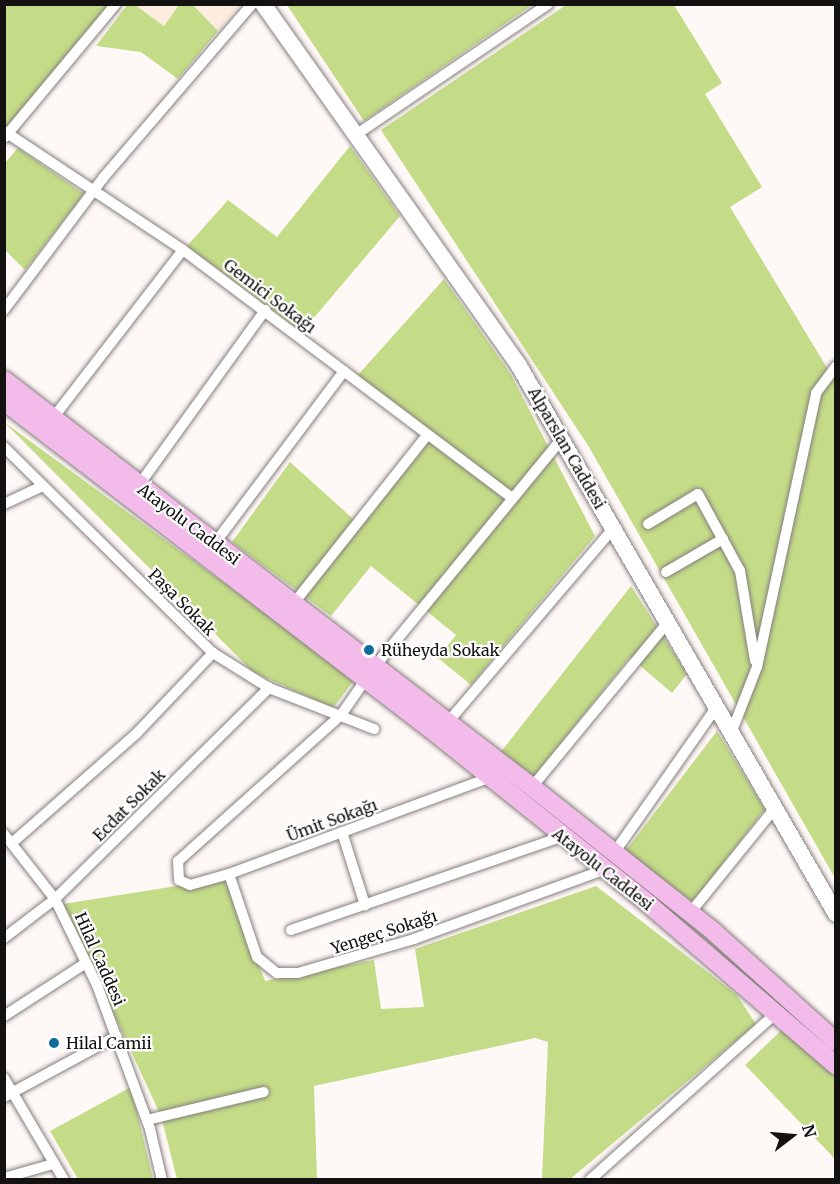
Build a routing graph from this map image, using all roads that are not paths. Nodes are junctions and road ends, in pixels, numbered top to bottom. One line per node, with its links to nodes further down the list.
1 (116, 4): 5 (street)
2 (252, 4): 7 (street)
3 (263, 4): 6 (street, Alparslan Caddesi)
4 (548, 4): 6 (street)
5 (6, 134): 7 (street, Gemici Sokağı)
6 (357, 134): 17 (street, Alparslan Caddesi)
7 (93, 191): 8 (street, Gemici Sokağı); 9 (street)
8 (183, 250): 10 (street, Gemici Sokağı); 15 (street)
9 (4, 310)
10 (265, 310): 12 (street, Gemici Sokağı); 19 (street)
11 (835, 368): 31 (street)
12 (344, 371): 16 (street, Gemici Sokağı); 26 (street)
13 (4, 380): 15 (main road, Atayolu Caddesi)
14 (4, 401): 32 (main road, Atayolu Caddesi)
15 (53, 418): 19 (main road, Atayolu Caddesi)
16 (427, 435): 21 (street, Gemici Sokağı); 28 (street)
17 (563, 437): 21 (street); 24 (street, Alparslan Caddesi)
18 (4, 447): 20 (street, Paşa Sokak)
19 (139, 485): 26 (main road, Atayolu Caddesi)
20 (40, 487): 22 (street); 30 (street, Paşa Sokak)
21 (511, 497): 32 (street)
22 (4, 504)
23 (648, 524): 25 (street)
24 (613, 529): 29 (street, Alparslan Caddesi); 36 (street)
25 (723, 539): 27 (street); 31 (street)
26 (215, 543): 28 (main road, Atayolu Caddesi)
27 (666, 572)
28 (294, 603): 32 (main road, Atayolu Caddesi)
29 (669, 621): 34 (street, Alparslan Caddesi); 40 (street)
30 (213, 653): 33 (street, Paşa Sokak); 44 (street)
31 (756, 667): 38 (street)
32 (371, 672): 35 (street); 36 (main road, Atayolu Caddesi); 39 (main road, Atayolu Caddesi)
33 (269, 688): 35 (street, Paşa Sokak); 48 (street, Ecdat Sokak)
34 (718, 705): 38 (street, Alparslan Caddesi); 45 (street)
35 (341, 715): 37 (street, Paşa Sokak); 47 (street, Ümit Sokağı)
36 (448, 722): 40 (main road, Atayolu Caddesi)
37 (374, 729)
38 (732, 731): 41 (street, Alparslan Caddesi)
39 (489, 778): 42 (street, Ümit Sokağı); 43 (main road, Atayolu Caddesi)
40 (532, 787): 45 (main road, Atayolu Caddesi)
41 (776, 808): 50 (street); 51 (street, Alparslan Caddesi)
42 (342, 832): 47 (street, Ümit Sokağı); 49 (street)
43 (561, 837): 46 (main road, Atayolu Caddesi); 49 (street)
44 (8, 839): 48 (street, Hilal Caddesi)
45 (614, 853): 50 (main road, Atayolu Caddesi)
46 (604, 870): 47 (street, Yengeç Sokağı); 55 (main road, Atayolu Caddesi)
47 (229, 874)
48 (55, 899): 53 (street, Ecdat Sokak); 54 (street, Hilal Caddesi)
49 (364, 905): 52 (street)
50 (690, 913): 58 (main road, Atayolu Caddesi)
51 (836, 914)
52 (291, 930)
53 (4, 938)
54 (86, 963): 56 (street); 57 (street, Hilal Caddesi)
55 (776, 1013): 59 (main road, Atayolu Caddesi); 68 (street)
56 (4, 1016)
57 (117, 1036): 62 (street); 63 (street, Hilal Caddesi)
58 (836, 1042)
59 (836, 1065)
60 (4, 1078): 62 (street)
61 (264, 1092): 63 (street)
62 (9, 1096): 64 (street)
63 (147, 1120): 67 (street, Hilal Caddesi)
64 (53, 1164): 65 (street); 66 (street)
65 (4, 1178)
66 (64, 1179)
67 (162, 1179)
68 (591, 1179)

